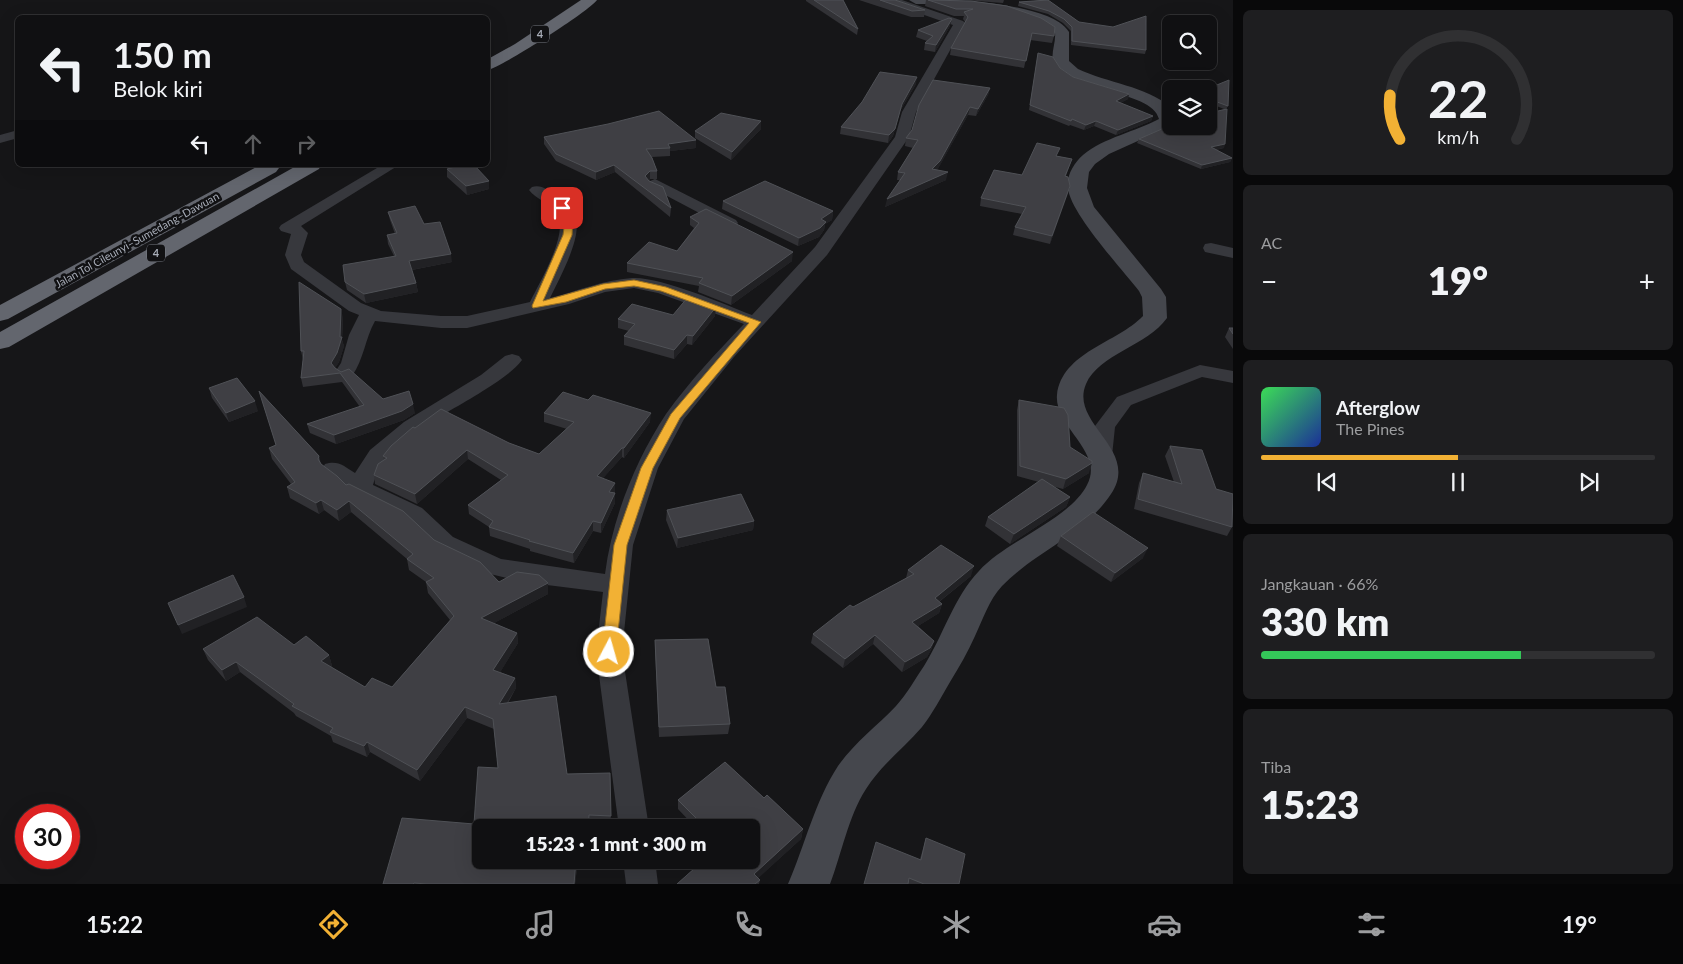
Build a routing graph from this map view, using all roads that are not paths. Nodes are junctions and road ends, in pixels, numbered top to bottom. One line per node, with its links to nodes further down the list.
1 (566, 0): 5 (highway, 4)
2 (590, 0): 6 (highway, 4)
3 (891, 0): 20 (street)
4 (918, 0): 25 (main road)
5 (525, 27)
6 (490, 64)
7 (15, 135): 8 (street)
8 (0, 139)
9 (270, 167): 18 (highway, Jalan Tol Cileunyi–Sumedang–Dawuan / 4)
10 (308, 167): 21 (highway, Jalan Tol Cileunyi–Sumedang–Dawuan / 4)
11 (389, 167): 19 (street)
12 (655, 184): 14 (street)
13 (537, 190): 17 (street)
14 (743, 229)
15 (1211, 248): 16 (street)
16 (1233, 253)
17 (537, 306): 19 (street); 20 (street)
18 (0, 314)
19 (369, 314): 23 (street)
20 (756, 322): 28 (street)
21 (0, 342)
22 (512, 360): 27 (street)
23 (345, 372)
24 (1233, 377): 25 (street)
25 (1101, 456): 32 (main road)
26 (333, 469): 27 (street)
27 (361, 488): 28 (street)
28 (617, 584): 29 (street)
29 (633, 819)
30 (640, 869): 31 (street)
31 (642, 884)
32 (809, 884)

